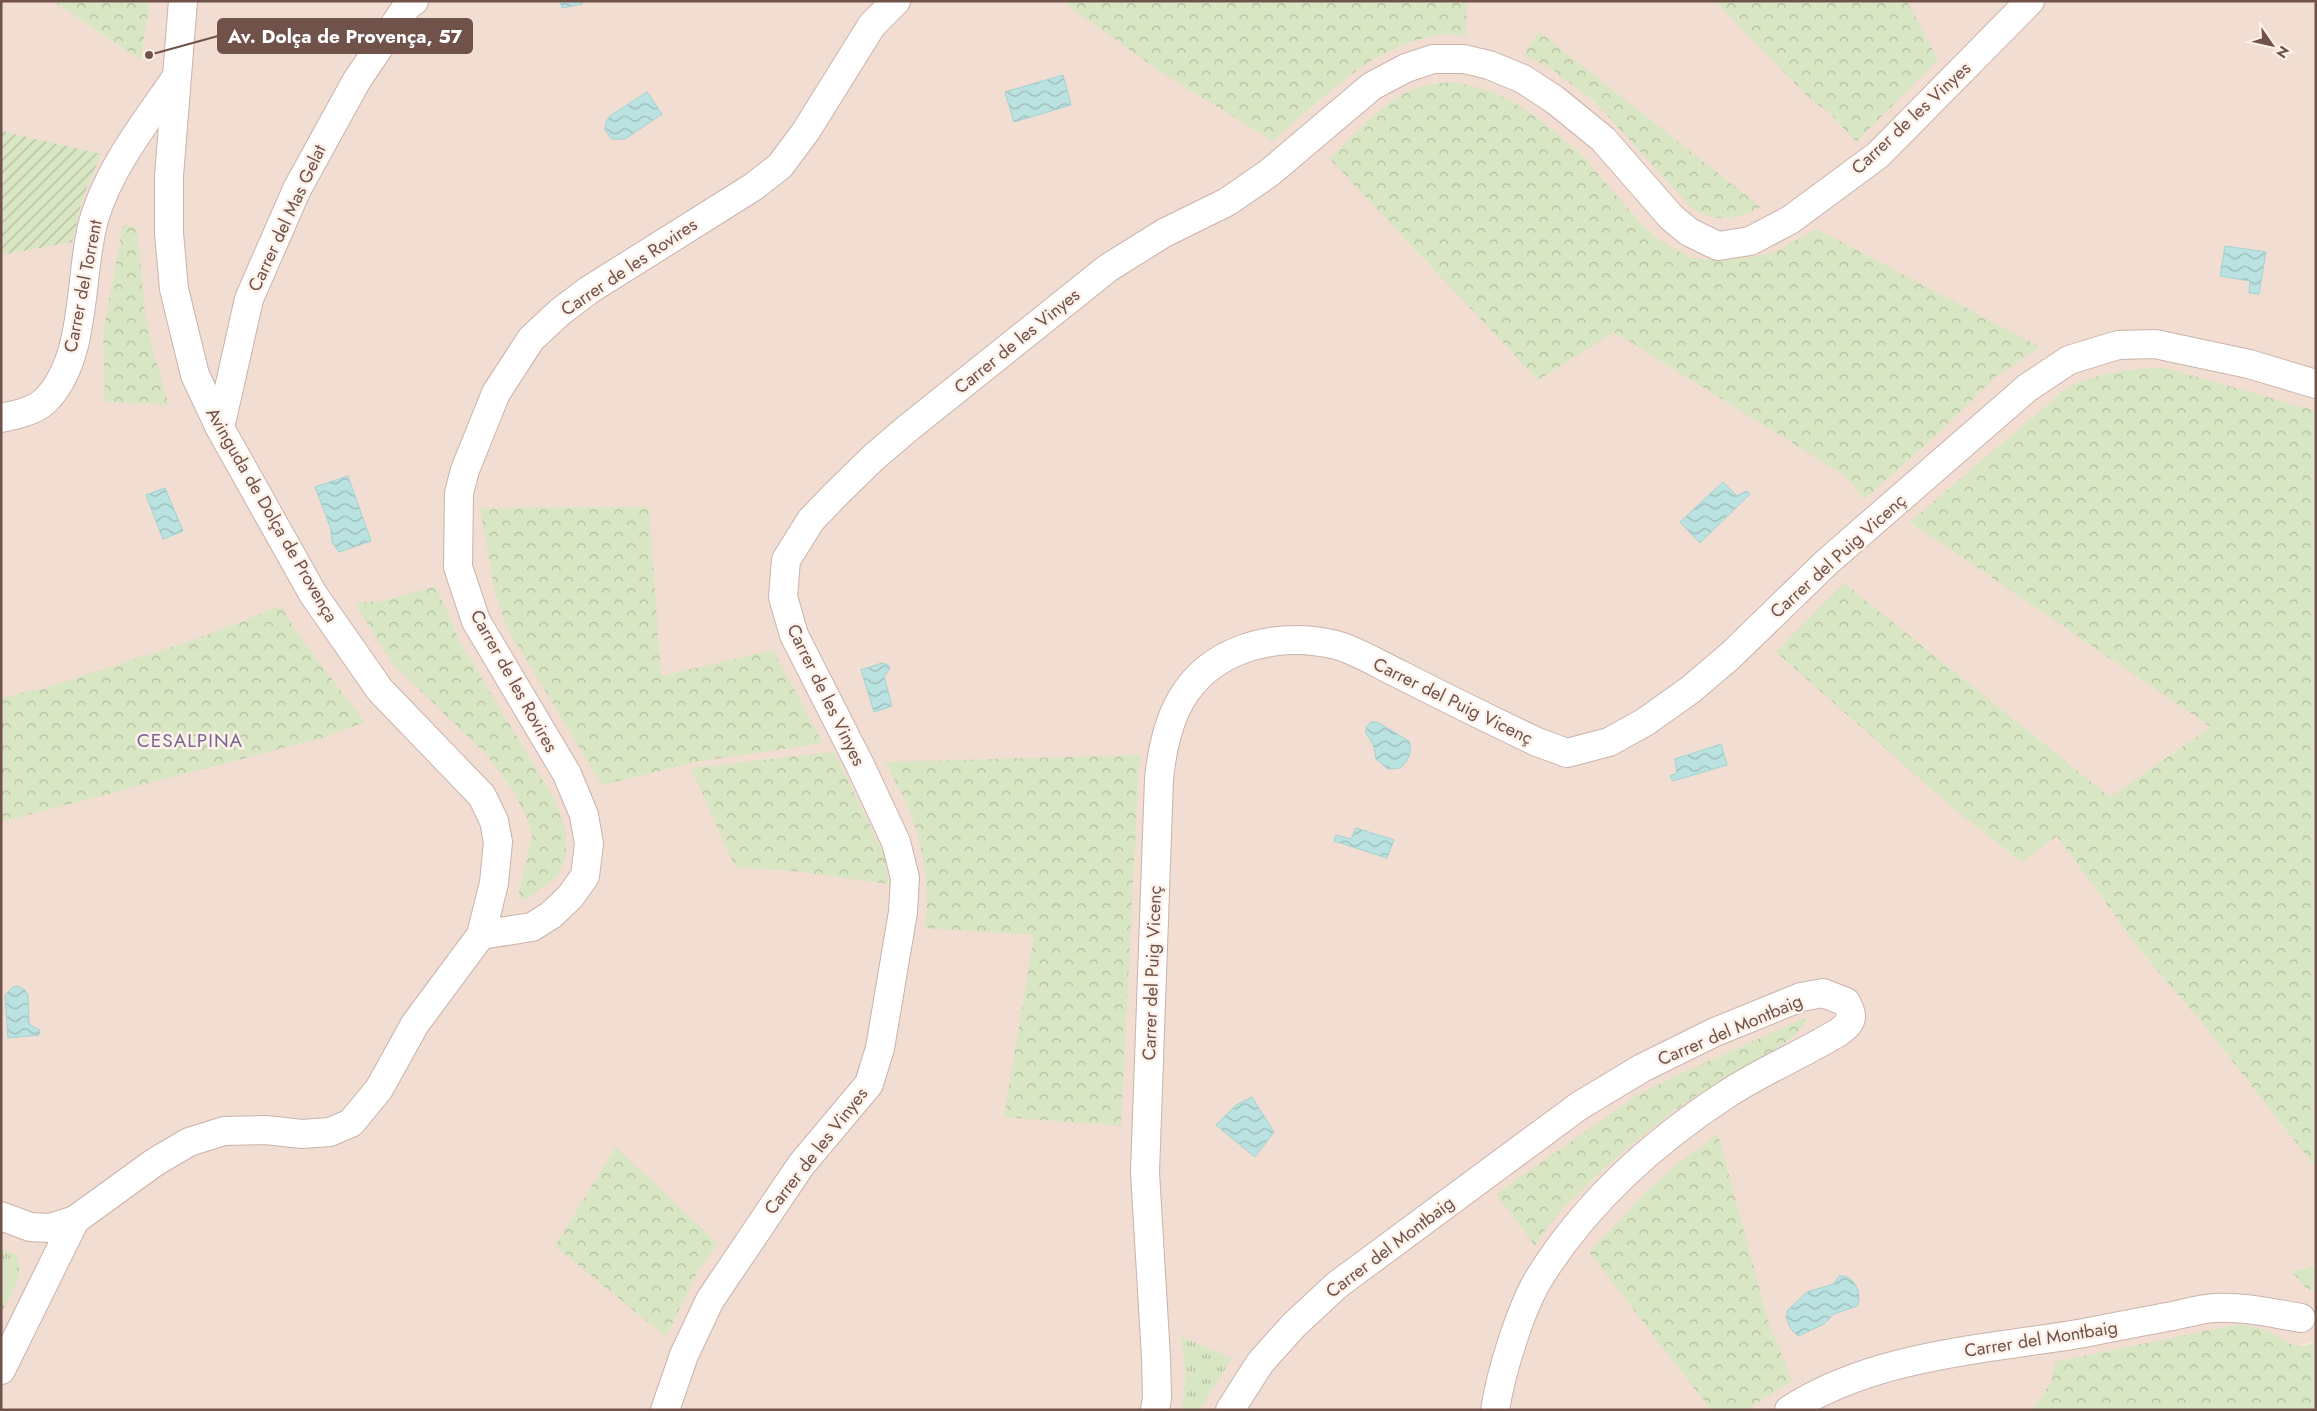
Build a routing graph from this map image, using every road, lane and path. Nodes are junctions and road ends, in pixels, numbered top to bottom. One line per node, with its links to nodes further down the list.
1 (183, 1): 5 (street, Avinguda de Dolça de Provença)
2 (414, 1): 8 (street, Carrer del Mas Gelat)
3 (896, 1): 9 (street, Carrer de les Rovires)
4 (2030, 1): 14 (street, Carrer de les Vinyes)
5 (176, 78): 7 (street, Carrer del Torrent); 8 (street, Avinguda de Dolça de Provença)
6 (2316, 384): 15 (street, Carrer del Puig Vicenç)
7 (1, 418)
8 (220, 428): 9 (street, Avinguda de Dolça de Provença)
9 (482, 935): 11 (street, Avinguda de Dolça de Provença)
10 (1, 1216): 11 (street, Avinguda de Dolça de Provença)
11 (75, 1220): 13 (street)
12 (2301, 1318): 18 (street, Carrer del Montbaig)
13 (1, 1370)
14 (665, 1410)
15 (1155, 1410)
16 (1230, 1410): 17 (street, Carrer del Montbaig)
17 (1495, 1410)
18 (1789, 1410)

